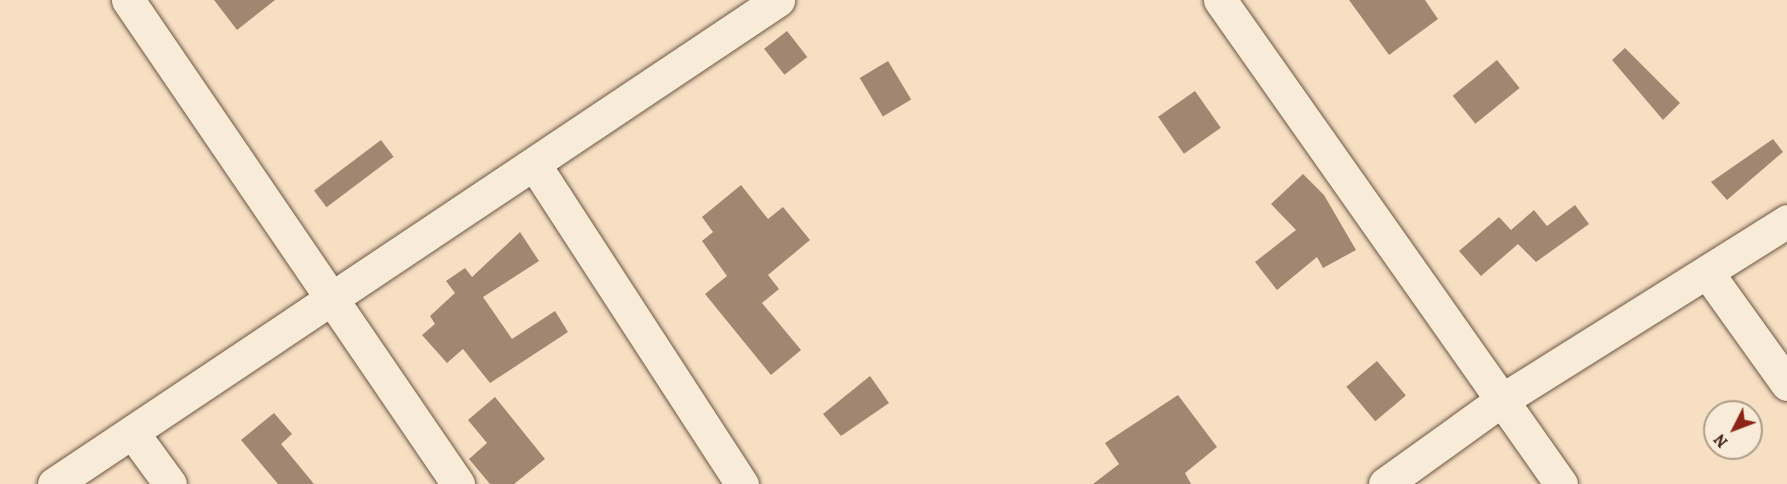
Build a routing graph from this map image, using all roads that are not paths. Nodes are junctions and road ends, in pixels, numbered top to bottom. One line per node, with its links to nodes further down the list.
1 (128, 0): 7 (street)
2 (778, 0): 4 (street)
3 (1220, 0): 9 (street)
4 (534, 164): 7 (street); 14 (street)
5 (1787, 221): 6 (street)
6 (1709, 275): 8 (street); 9 (street)
7 (331, 299): 10 (street); 13 (street)
8 (1787, 384)
9 (1502, 400): 15 (street); 16 (street)
10 (132, 432): 11 (street); 12 (street)
11 (54, 484)
12 (170, 484)
13 (458, 484)
14 (742, 484)
15 (1385, 484)
16 (1561, 484)

